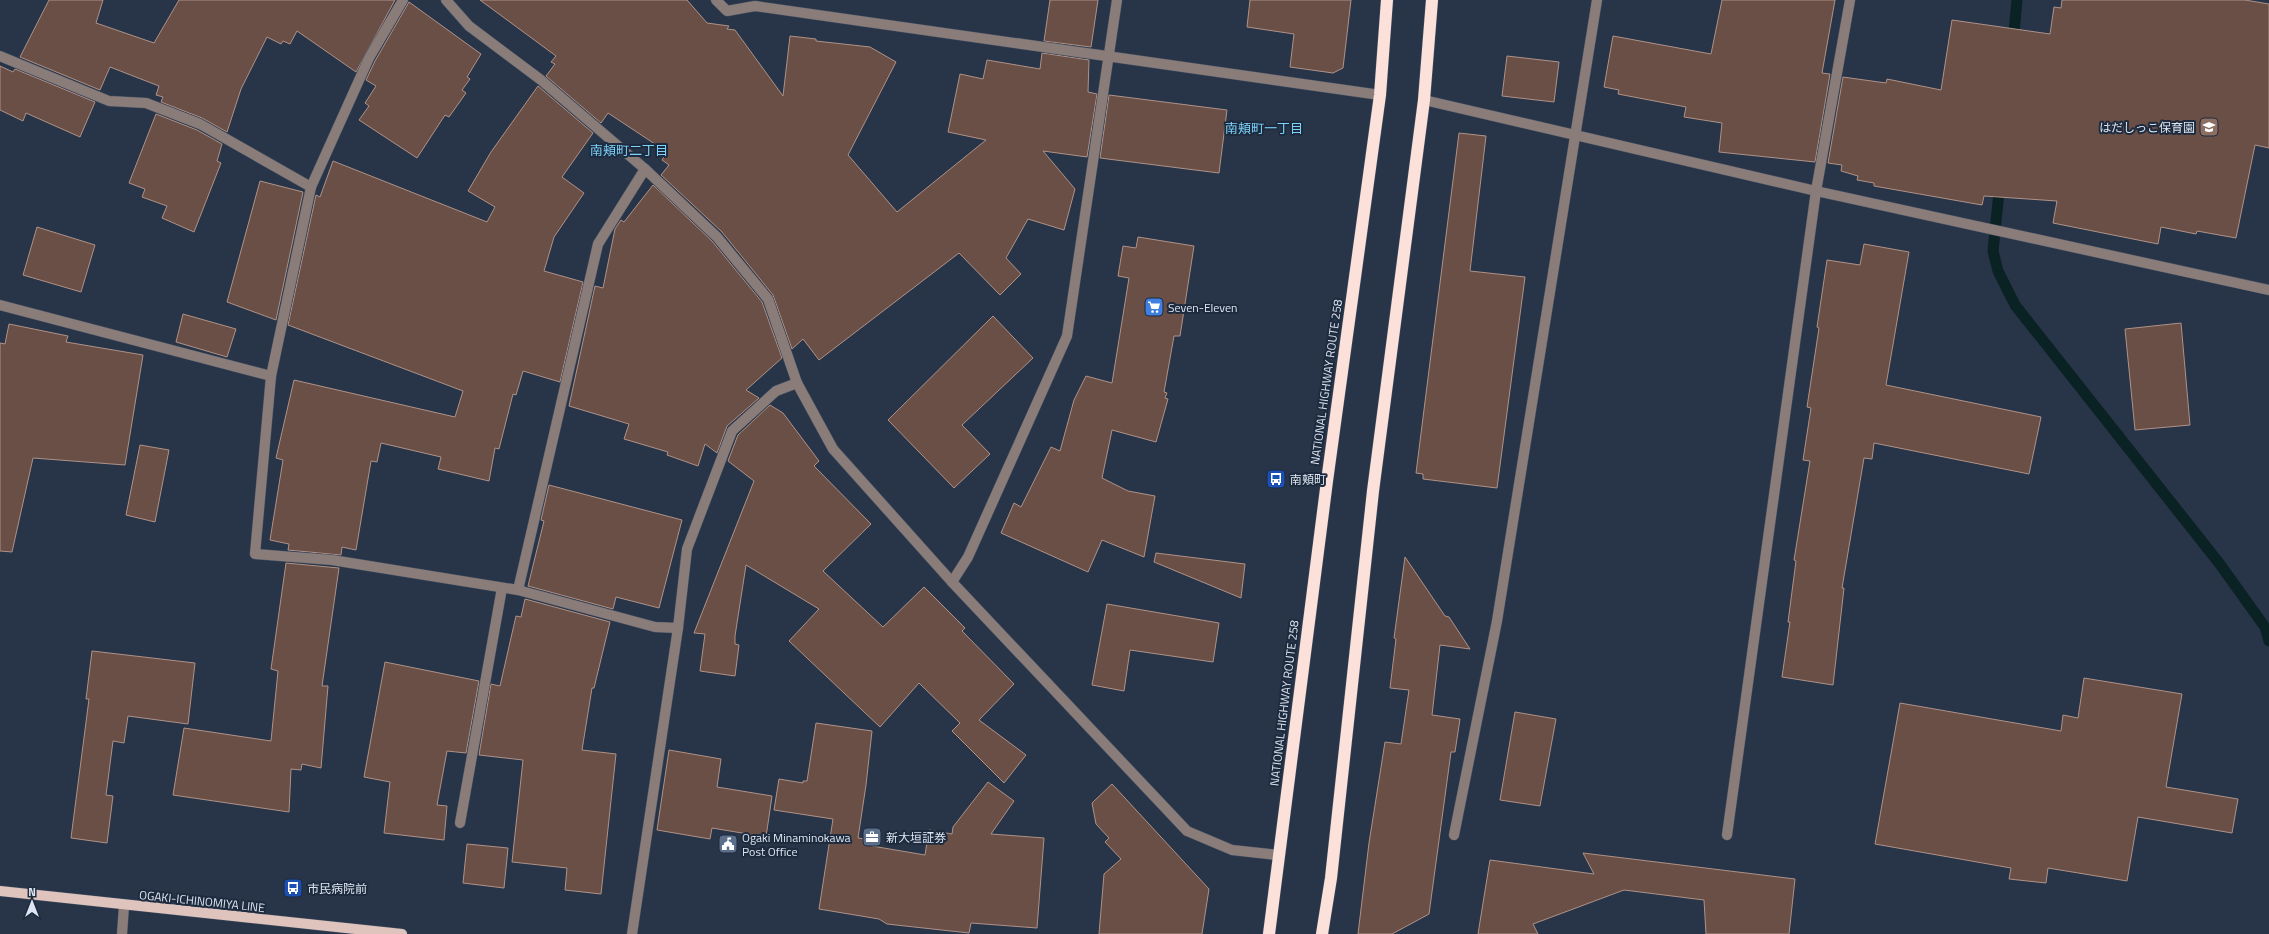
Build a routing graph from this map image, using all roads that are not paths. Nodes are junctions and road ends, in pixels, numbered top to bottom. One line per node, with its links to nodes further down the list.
1 (403, 0): 15 (street)
2 (446, 0): 14 (street)
3 (716, 0): 10 (street)
4 (1117, 0): 10 (street)
5 (1387, 0): 11 (highway, NATIONAL HIGHWAY ROUTE 258)
6 (1432, 0): 12 (highway)
7 (1597, 0): 13 (street)
8 (1850, 0): 16 (street)
9 (0, 56): 15 (street)
10 (1109, 58): 11 (street); 21 (street)
11 (1380, 95): 28 (highway, NATIONAL HIGHWAY ROUTE 258)
12 (1424, 100): 13 (street); 35 (highway)
13 (1575, 134): 16 (street); 27 (street)
14 (645, 169): 20 (street); 23 (street)
15 (311, 187): 19 (street)
16 (1816, 191): 17 (street); 26 (street)
17 (2269, 290)
18 (0, 305): 19 (street)
19 (271, 376): 22 (street)
20 (797, 383): 21 (street); 24 (street)
21 (952, 582): 28 (street)
22 (502, 588): 23 (street); 25 (street)
23 (518, 590): 24 (street)
24 (678, 628): 33 (street)
25 (460, 823)
26 (1727, 835)
27 (1454, 836)
28 (1278, 855): 34 (highway, NATIONAL HIGHWAY ROUTE 258)
29 (0, 892): 30 (main road, OGAKI-ICHINOMIYA LINE)
30 (124, 906): 31 (street); 32 (main road, OGAKI-ICHINOMIYA LINE)
31 (122, 934)
32 (402, 934)
33 (632, 934)
34 (1269, 934)
35 (1322, 934)

